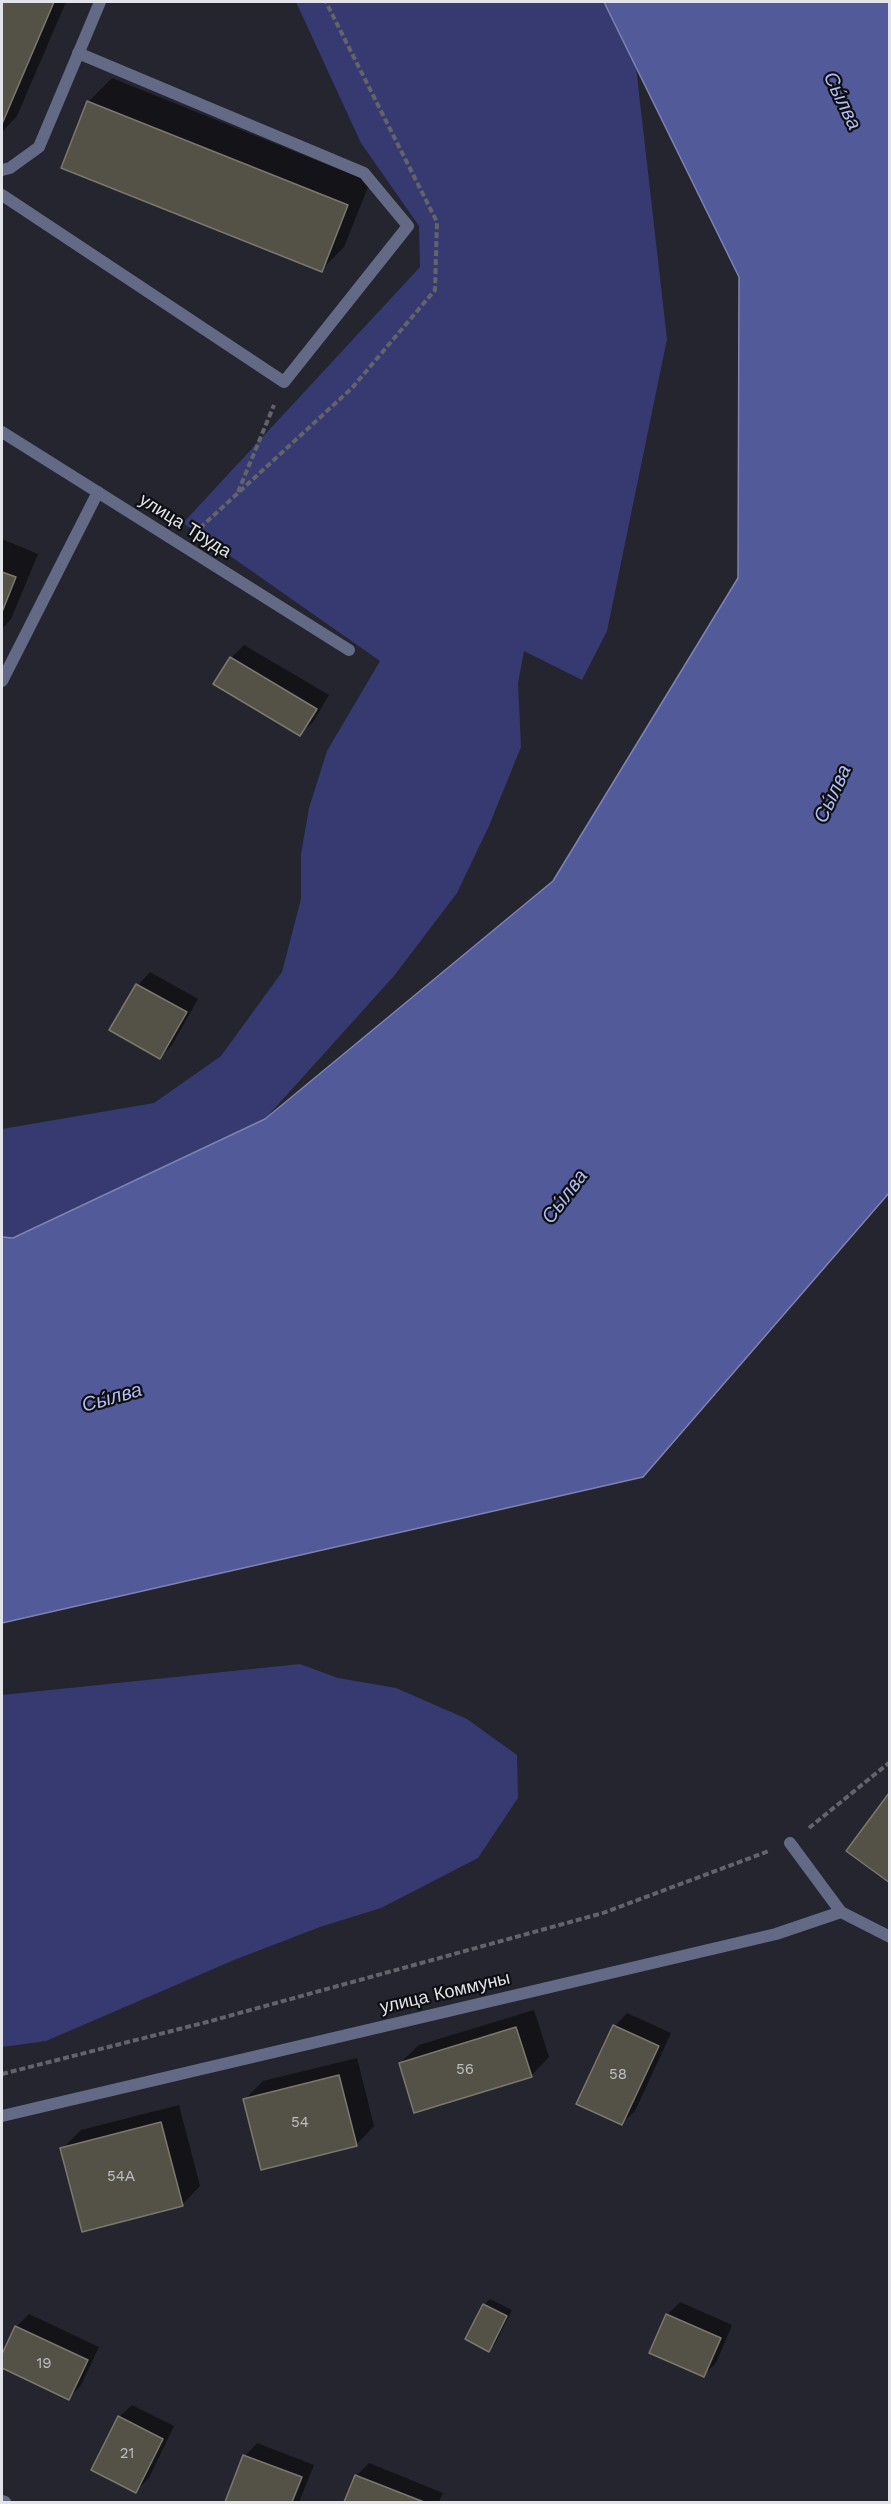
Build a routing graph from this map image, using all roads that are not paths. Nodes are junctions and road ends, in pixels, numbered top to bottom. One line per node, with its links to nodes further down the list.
1 (100, 2): 2 (street)
2 (78, 53): 3 (street); 4 (street)
3 (2, 170)
4 (2, 195)
5 (2, 432): 6 (street, улица Труда)
6 (98, 492): 7 (street, улица Труда); 8 (street)
7 (350, 650)
8 (2, 681)
9 (790, 1843): 10 (street)
10 (841, 1912): 11 (street); 12 (street, улица Коммуны)
11 (890, 1937)
12 (2, 2116)

